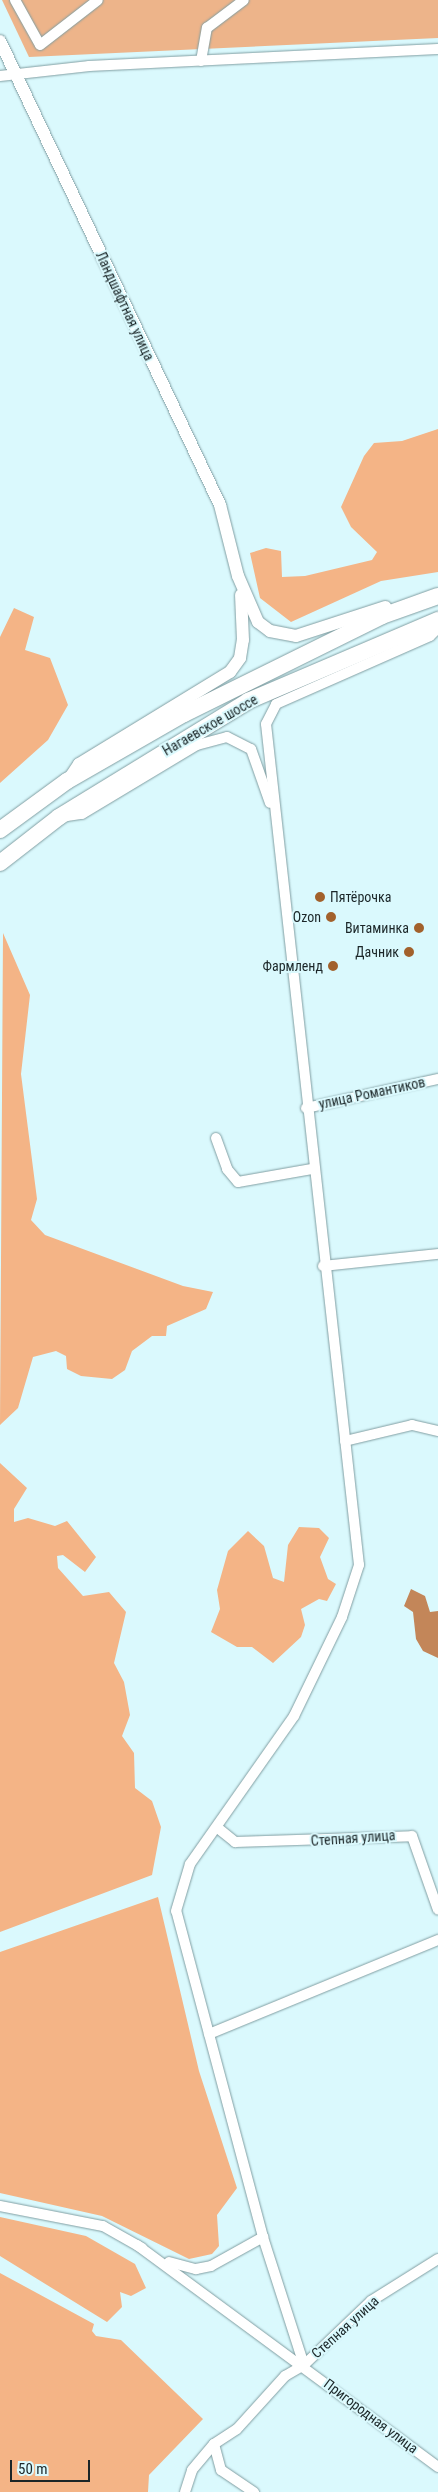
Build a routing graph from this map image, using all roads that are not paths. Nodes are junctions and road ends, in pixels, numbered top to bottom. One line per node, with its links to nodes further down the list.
1 (15, 0): 2 (street)
2 (98, 0)
3 (244, 0): 6 (street)
4 (0, 41): 7 (street, Ландшафтная улица)
5 (438, 49): 6 (street)
6 (201, 61): 7 (street)
7 (15, 74): 8 (street); 9 (street, Ландшафтная улица)
8 (0, 76)
9 (238, 576): 10 (street); 14 (street)
10 (438, 587)
11 (438, 596): 14 (main road, Нагаевское шоссе)
12 (438, 620): 16 (main road, Нагаевское шоссе)
13 (438, 628): 15 (street)
14 (67, 781): 17 (main road, Нагаевское шоссе)
15 (273, 814): 16 (street); 20 (street)
16 (60, 817): 18 (main road, Нагаевское шоссе)
17 (0, 830)
18 (0, 863)
19 (438, 1079): 20 (street, улица Романтиков)
20 (306, 1108): 22 (street)
21 (216, 1138): 22 (street)
22 (312, 1169): 24 (street)
23 (438, 1254): 24 (street)
24 (323, 1266): 26 (street)
25 (438, 1431): 26 (street)
26 (345, 1441): 27 (street)
27 (218, 1829): 28 (street, Степная улица); 30 (street)
28 (438, 1910)
29 (438, 1940): 30 (street)
30 (209, 2034): 32 (street)
31 (0, 2206): 33 (street)
32 (263, 2237): 33 (street); 35 (street)
33 (137, 2245): 35 (street, Пригородная улица)
34 (438, 2259): 35 (street, Степная улица)
35 (304, 2364): 36 (street, Степная улица); 37 (street, Пригородная улица)
36 (214, 2444): 38 (street, Степная улица); 39 (street)
37 (438, 2467)
38 (185, 2492)
39 (254, 2492)

